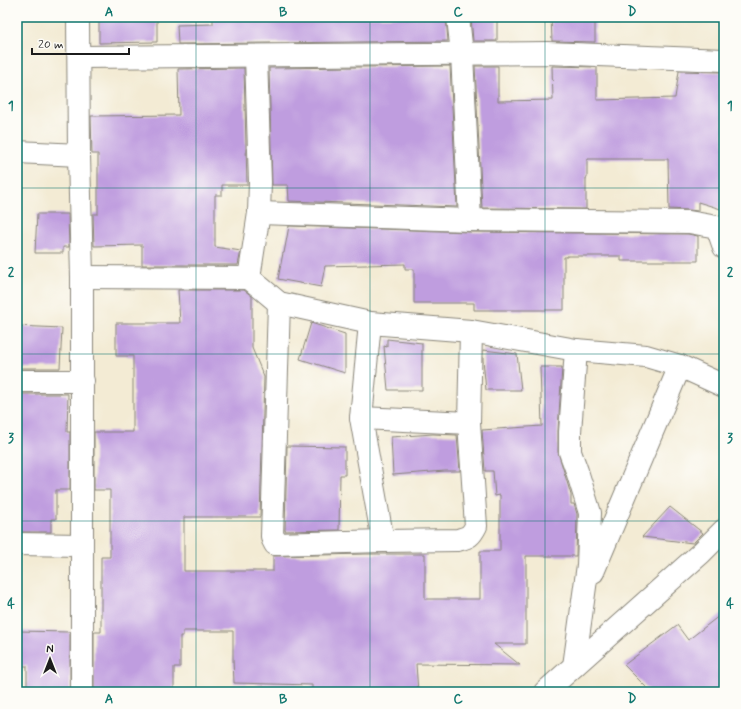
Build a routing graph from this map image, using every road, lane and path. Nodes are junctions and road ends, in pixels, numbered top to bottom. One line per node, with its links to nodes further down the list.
1 (78, 17): 5 (street)
2 (458, 17): 3 (street)
3 (462, 54): 4 (street); 6 (street); 10 (street)
4 (256, 56): 5 (street); 9 (street)
5 (79, 57): 8 (street)
6 (724, 60)
7 (17, 152): 8 (street)
8 (79, 155): 12 (street)
9 (259, 213): 10 (street); 13 (street)
10 (470, 220): 11 (street)
11 (724, 246)
12 (82, 277): 13 (street); 20 (street)
13 (249, 278): 14 (street)
14 (279, 303): 15 (street); 25 (street)
15 (370, 323): 16 (street); 22 (street)
16 (471, 331): 17 (street); 23 (street)
17 (576, 350): 18 (street); 28 (street)
18 (680, 366): 21 (street); 28 (street)
19 (17, 381): 20 (street)
20 (83, 381): 27 (street)
21 (724, 386)
22 (361, 418): 23 (street); 25 (street)
23 (469, 422): 25 (street)
24 (724, 530): 29 (street)
25 (383, 541)
26 (17, 544): 27 (street)
27 (82, 545): 30 (street)
28 (584, 595): 29 (street)
29 (574, 666): 31 (street)
30 (82, 692)
31 (545, 692)

